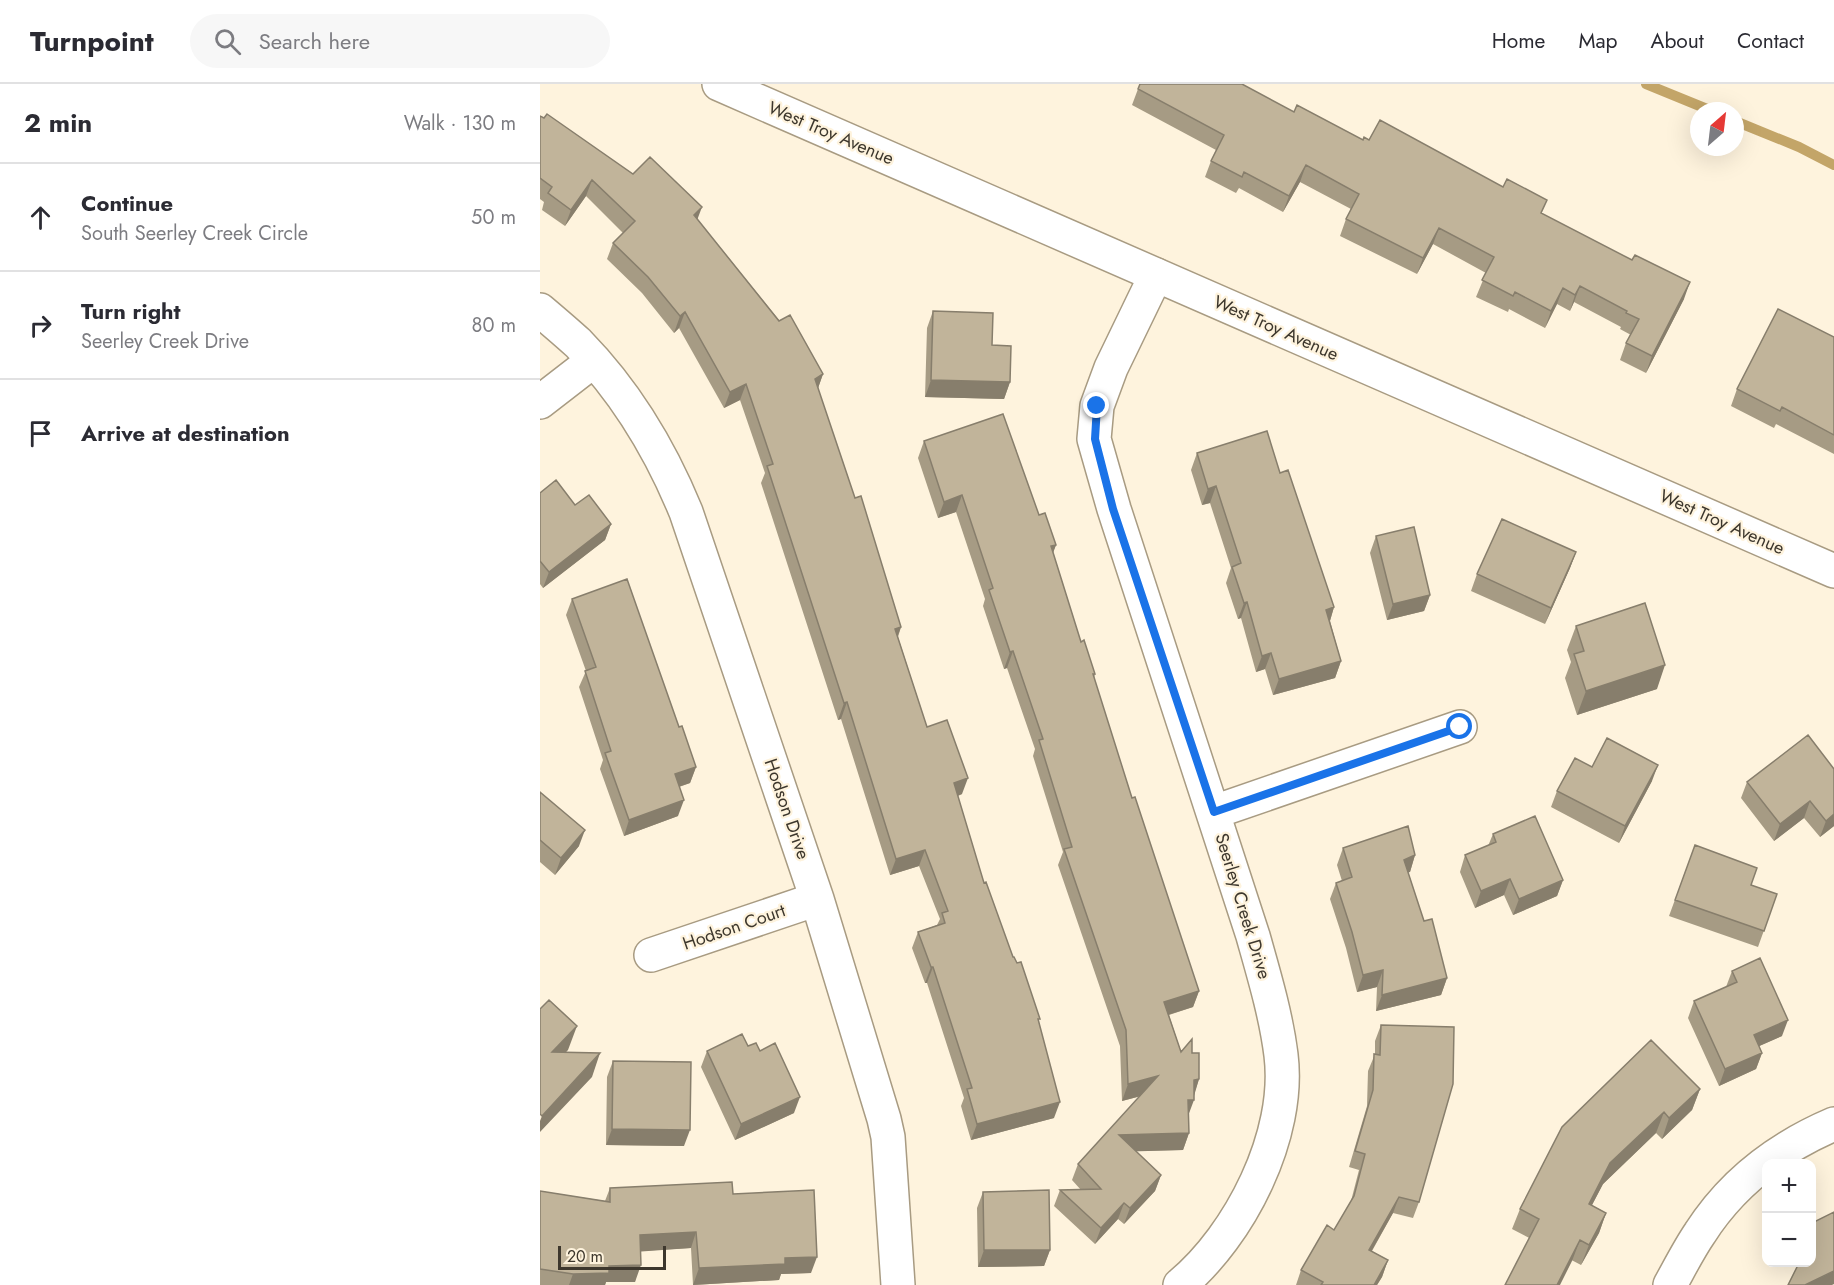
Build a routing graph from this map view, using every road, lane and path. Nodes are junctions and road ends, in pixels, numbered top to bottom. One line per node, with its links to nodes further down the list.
1 (719, 84): 2 (street, West Troy Avenue)
2 (1156, 275): 6 (street, West Troy Avenue); 8 (street, Seerley Creek Drive)
3 (540, 310): 4 (street, Hodson Drive)
4 (593, 361): 5 (street); 9 (street, Hodson Drive)
5 (540, 402)
6 (1834, 571)
7 (1460, 727): 8 (street)
8 (1214, 812): 13 (street, Seerley Creek Drive)
9 (817, 899): 10 (street, Hodson Court); 12 (street, Hodson Drive)
10 (651, 955)
11 (1834, 1124): 14 (street)
12 (898, 1285)
13 (1180, 1285)
14 (1671, 1285)

